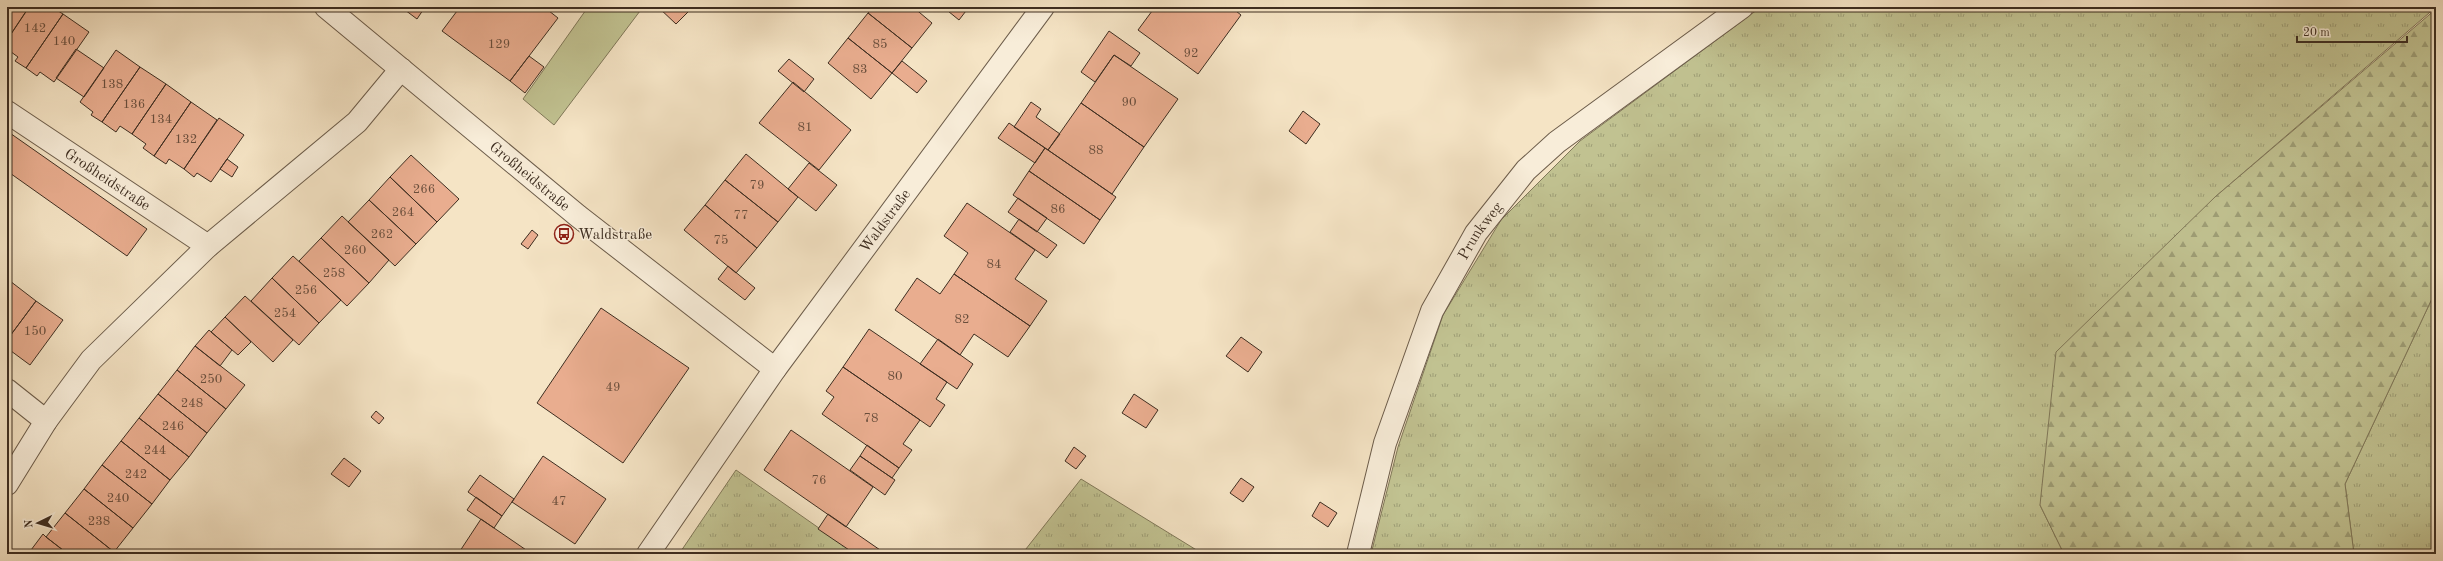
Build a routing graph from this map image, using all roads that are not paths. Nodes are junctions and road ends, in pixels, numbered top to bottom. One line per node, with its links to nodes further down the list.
1 (326, 7): 4 (street, Großheidstraße)
2 (1043, 7): 7 (street, Waldstraße)
3 (1742, 7): 12 (street, Prunkweg)
4 (401, 69): 6 (street); 7 (street, Großheidstraße)
5 (7, 112): 6 (street, Großheidstraße)
6 (208, 246): 9 (street)
7 (775, 369): 11 (street, Waldstraße)
8 (7, 390): 9 (street)
9 (46, 421): 10 (street)
10 (7, 484)
11 (648, 554)
12 (1358, 554)

